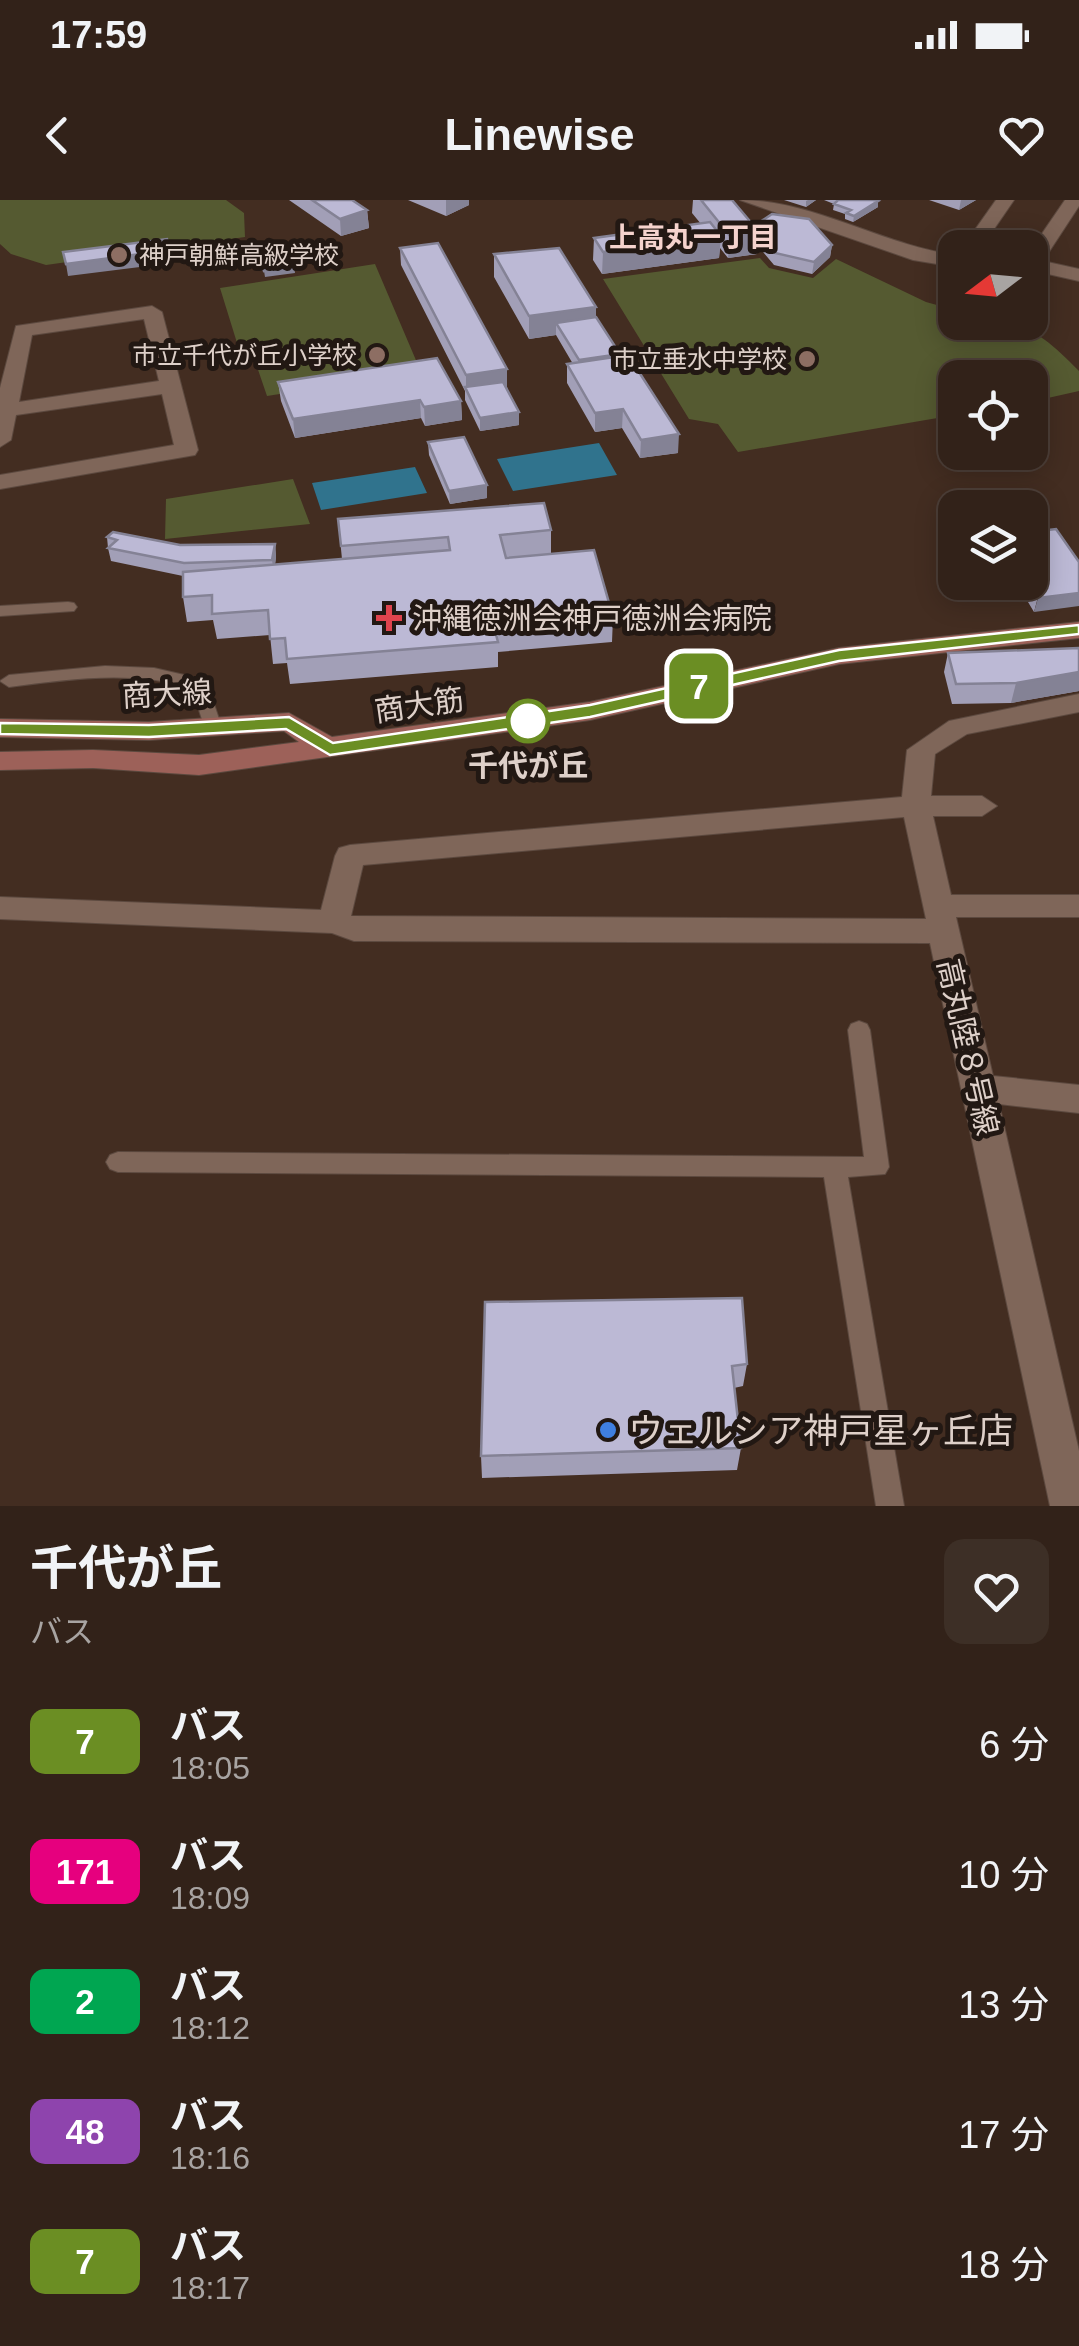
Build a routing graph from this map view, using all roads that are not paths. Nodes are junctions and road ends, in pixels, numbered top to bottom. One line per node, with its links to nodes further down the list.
1 (750, 200): 7 (street)
2 (1005, 200): 4 (street)
3 (1074, 200): 5 (street)
4 (984, 230)
5 (1052, 231): 6 (street); 8 (street)
6 (1079, 236)
7 (938, 259)
8 (1079, 274)
9 (170, 386): 10 (street); 10 (street); 12 (street)
10 (6, 410): 11 (street)
11 (0, 440)
12 (0, 482)
13 (68, 607): 14 (lane)
14 (0, 611)
15 (1079, 630): 20 (street, 商大筋)
16 (9, 681): 18 (lane)
17 (1079, 703): 22 (street, 高丸陸８号線)
18 (212, 725): 19 (street, 商大線); 20 (street, 商大線)
19 (0, 728)
20 (330, 749): 21 (street, 商大筋)
21 (0, 762)
22 (916, 806): 23 (street); 26 (street, 高丸陸８号線); 27 (street)
23 (982, 806)
24 (1079, 906): 26 (street)
25 (0, 908): 27 (street)
26 (940, 919): 27 (street); 29 (street, 高丸陸８号線)
27 (334, 922)
28 (859, 1030): 32 (lane)
29 (977, 1088): 30 (street); 34 (street, 高丸陸８号線)
30 (1079, 1099)
31 (118, 1162): 32 (lane)
32 (834, 1167): 33 (lane)
33 (890, 1506)
34 (1071, 1506)

